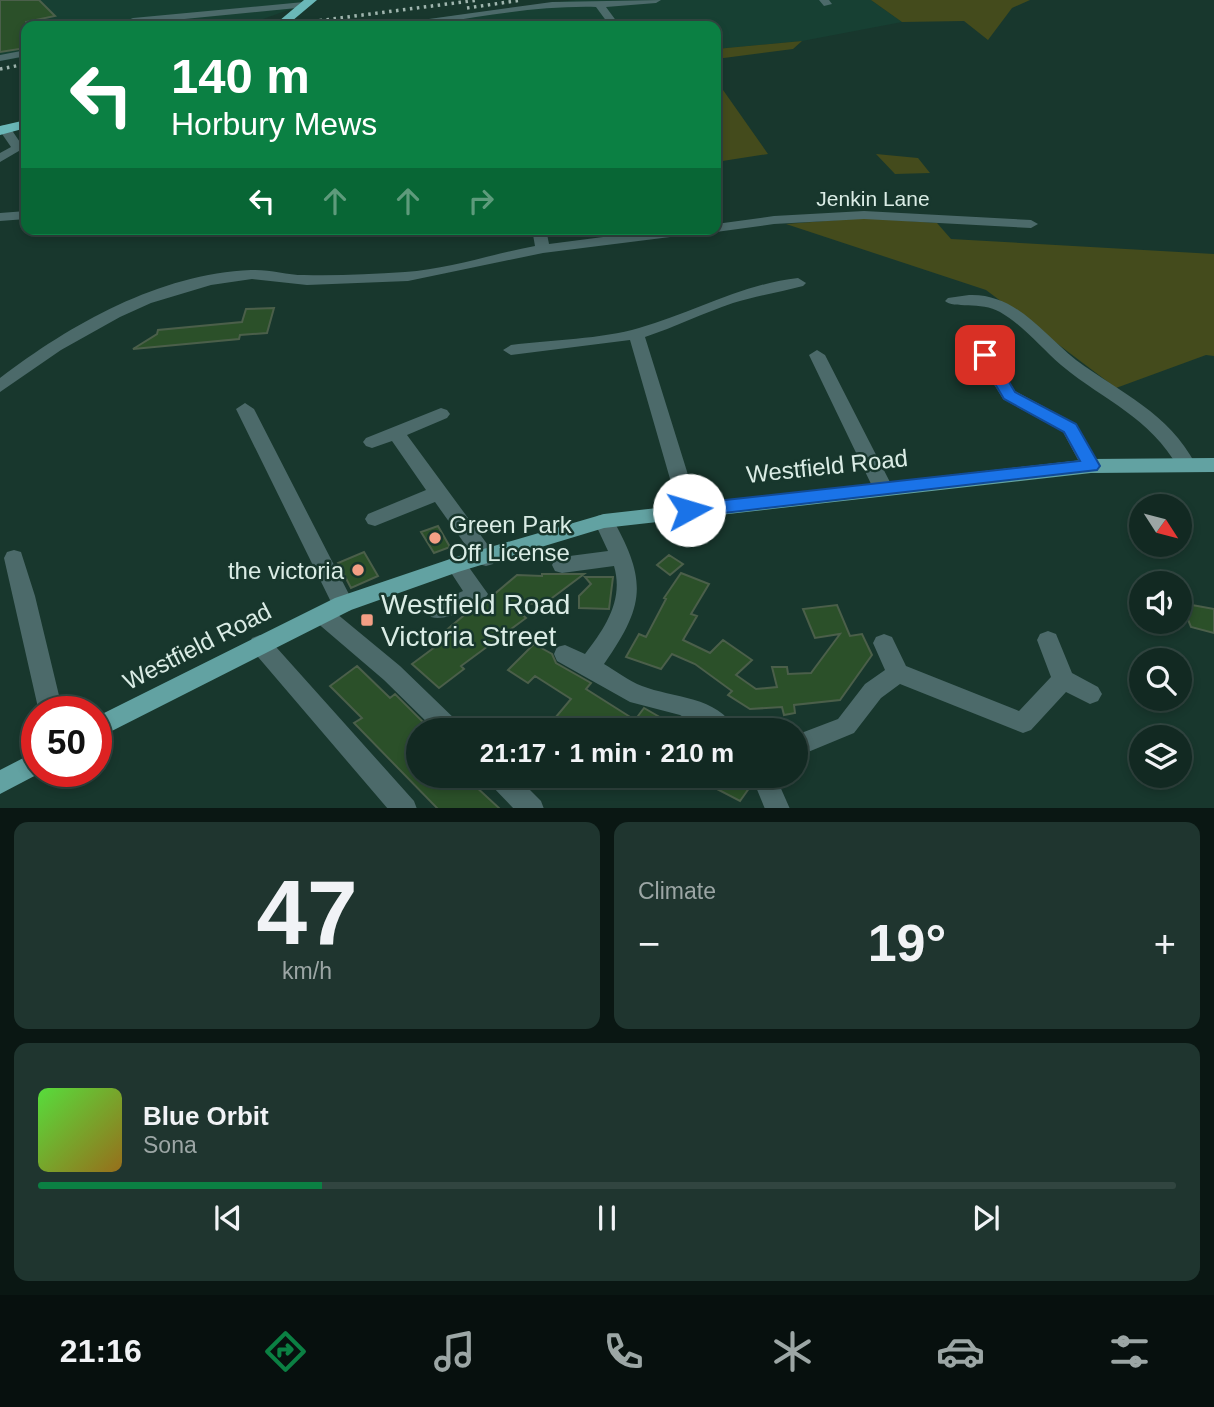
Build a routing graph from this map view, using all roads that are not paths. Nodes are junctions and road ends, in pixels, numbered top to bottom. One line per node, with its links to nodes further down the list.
1 (656, 0): 4 (street)
2 (217, 2): 6 (street)
3 (300, 4): 6 (street); 8 (highway)
4 (600, 5): 5 (street); 11 (street)
5 (488, 13): 9 (street); 10 (street)
6 (152, 19): 7 (street)
7 (142, 21)
8 (284, 21)
9 (434, 21)
10 (492, 21)
11 (611, 21)
12 (21, 54): 13 (street)
13 (0, 58)
14 (21, 125): 15 (highway)
15 (3, 130): 16 (street)
16 (21, 147)
17 (21, 148): 18 (street)
18 (0, 158)
19 (21, 215): 20 (street)
20 (0, 217)
21 (1031, 224): 22 (street, Jenkin Lane)
22 (721, 227)
23 (540, 235): 25 (street)
24 (654, 235): 25 (street)
25 (543, 249): 32 (street)
26 (798, 284): 28 (street)
27 (953, 301): 37 (street)
28 (636, 334): 29 (street); 42 (street)
29 (510, 350)
30 (817, 355): 40 (street)
31 (966, 365): 39 (street)
32 (0, 386)
33 (245, 409): 50 (street)
34 (441, 414): 35 (street)
35 (395, 432): 36 (street); 41 (street)
36 (372, 442)
37 (1187, 465): 38 (main road, Westfield Road); 39 (main road, Westfield Road)
38 (1214, 465)
39 (1091, 466): 40 (main road, Westfield Road)
40 (883, 488): 42 (main road, Westfield Road)
41 (438, 493): 43 (street); 47 (street)
42 (689, 510): 44 (main road, Westfield Road)
43 (375, 519)
44 (604, 521): 45 (street); 47 (main road, Westfield Road)
45 (620, 557): 49 (street); 56 (street)
46 (14, 558): 60 (street)
47 (486, 558): 48 (main road, Westfield Road)
48 (456, 565): 50 (main road, Westfield Road); 51 (street)
49 (562, 565)
50 (333, 610): 54 (main road, Westfield Road); 61 (street)
51 (439, 611)
52 (1048, 640): 58 (street)
53 (884, 643): 57 (street)
54 (260, 644): 63 (main road, Westfield Road); 69 (street)
55 (565, 654): 56 (street)
56 (589, 667): 62 (street)
57 (898, 673): 58 (street); 64 (street)
58 (1063, 679): 59 (street)
59 (1090, 694)
60 (47, 696)
61 (439, 718)
62 (707, 718)
63 (112, 721)
64 (808, 741)
65 (21, 771): 66 (main road)
66 (0, 783)
67 (511, 788): 70 (street)
68 (769, 788): 71 (street)
69 (405, 808)
70 (532, 808)
71 (778, 808)

